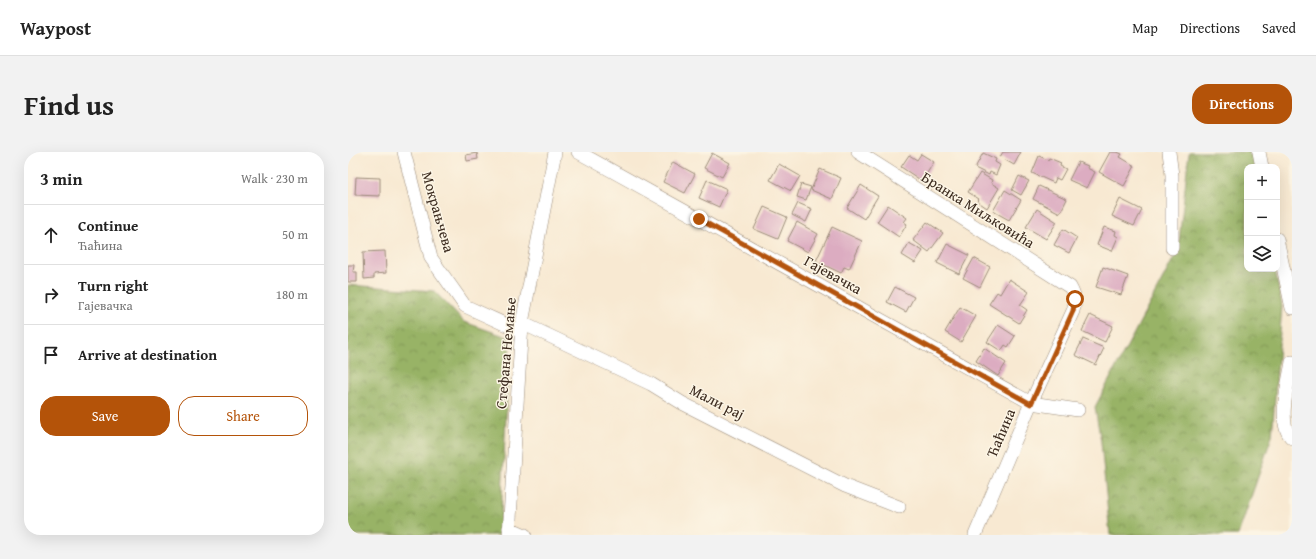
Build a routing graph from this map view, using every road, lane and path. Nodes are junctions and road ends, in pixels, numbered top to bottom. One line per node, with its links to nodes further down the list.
1 (404, 152): 12 (street, Мокрањчева)
2 (554, 152): 12 (street, Стефана Немање)
3 (578, 152): 14 (street, Гајевачка)
4 (858, 152): 10 (street, Бранка Миљковића)
5 (1169, 152): 8 (street)
6 (1259, 152): 7 (street)
7 (1261, 164)
8 (1172, 248)
9 (1280, 253): 11 (street)
10 (1075, 299): 14 (street, Ћаћина)
11 (1292, 308)
12 (522, 328): 17 (street, Мали рај); 18 (street, Стефана Немање)
13 (1292, 362): 16 (street)
14 (1031, 404): 15 (street, Гајевачка); 20 (street, Ћаћина)
15 (1078, 410)
16 (1292, 438)
17 (899, 507)
18 (509, 532): 19 (street)
19 (525, 535)
20 (975, 535)

